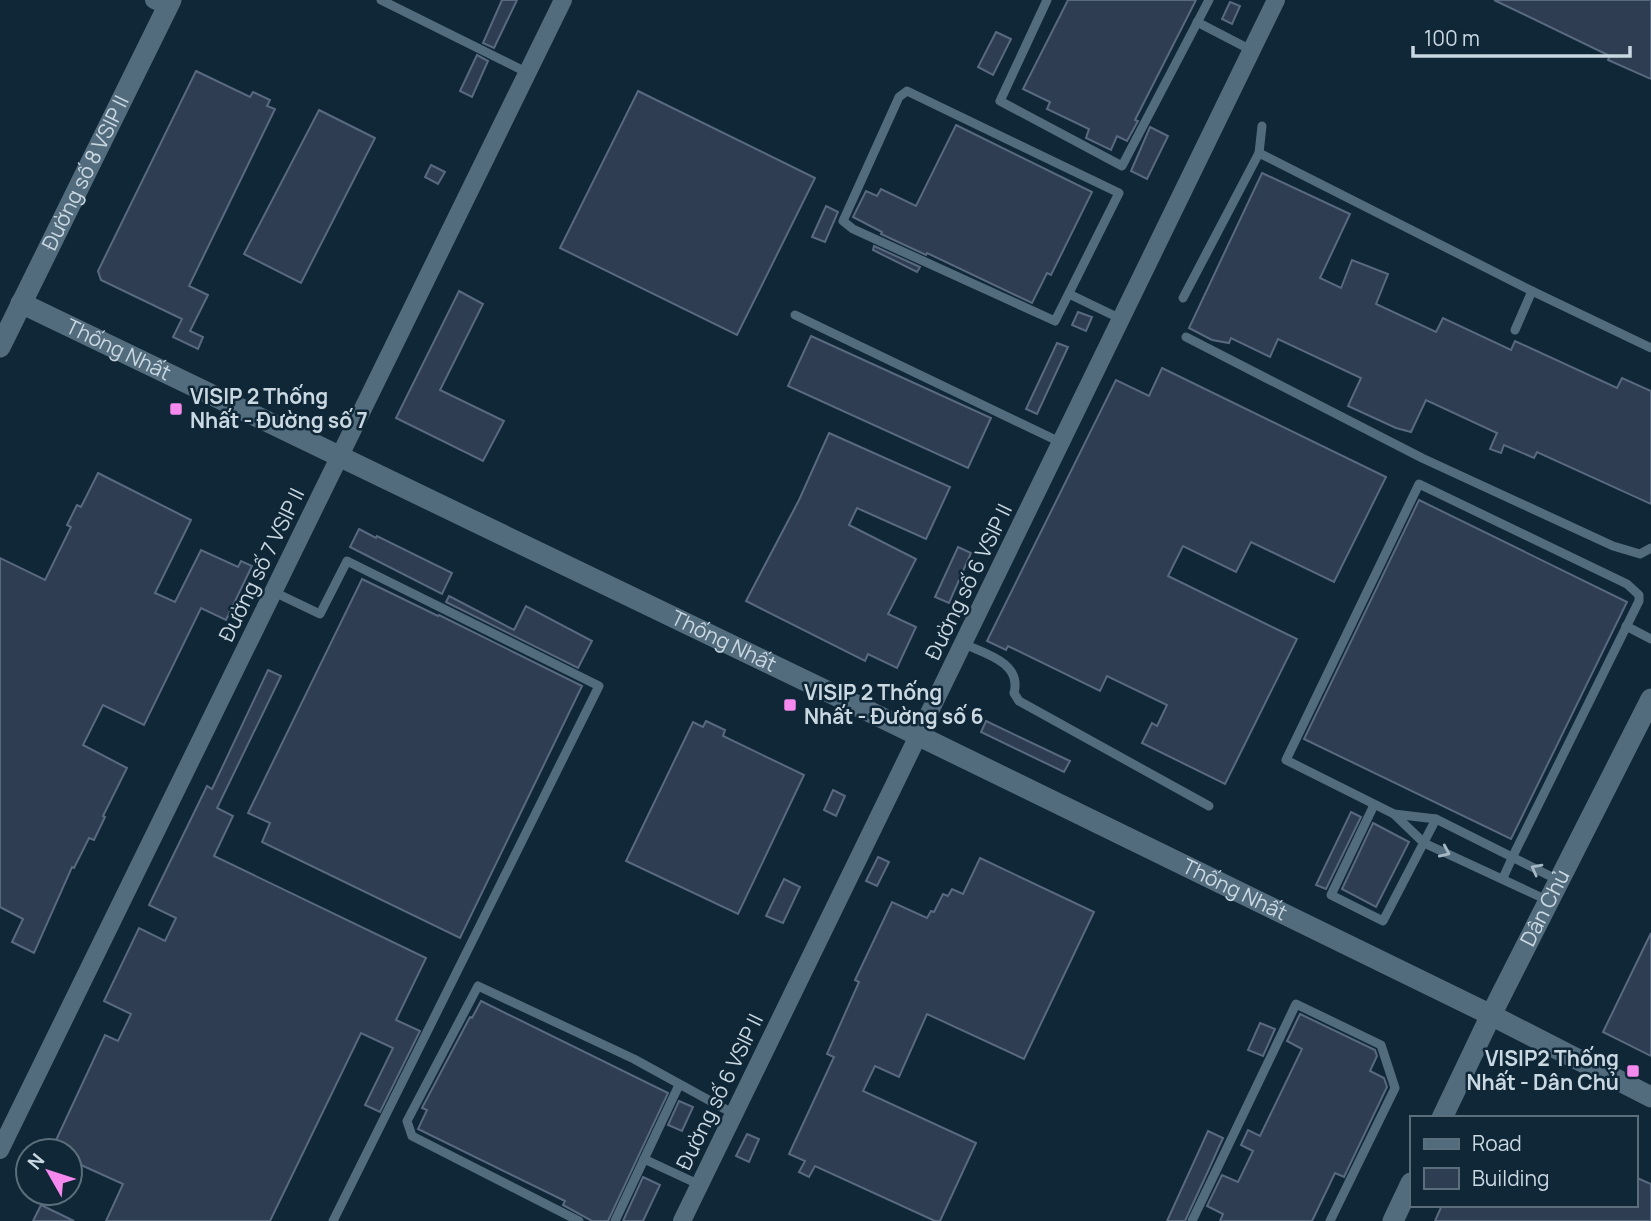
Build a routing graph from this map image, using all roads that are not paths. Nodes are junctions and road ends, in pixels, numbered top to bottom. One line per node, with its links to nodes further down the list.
1 (381, 0): 9 (lane)
2 (563, 0): 9 (street, Đường số 7 VSIP II)
3 (1047, 0): 7 (lane)
4 (1209, 0): 7 (lane)
5 (1276, 0): 8 (street, Đường số 6 VSIP II)
6 (164, 2): 15 (street, Đường số 8 VSIP II)
7 (1197, 22): 8 (lane)
8 (1252, 51): 17 (street, Đường số 6 VSIP II)
9 (528, 73): 23 (street, Đường số 7 VSIP II)
10 (1262, 126): 11 (lane)
11 (1259, 153): 12 (lane); 14 (lane)
12 (1532, 291): 18 (lane); 21 (lane)
13 (1069, 294): 13 (lane); 17 (lane)
14 (1183, 298)
15 (21, 303): 20 (street, Đường số 8 VSIP II); 23 (street, Thống Nhất)
16 (795, 315): 22 (lane)
17 (1122, 319): 22 (street, Đường số 6 VSIP II)
18 (1515, 330)
19 (1186, 337): 24 (lane)
20 (0, 347)
21 (1651, 348)
22 (1062, 443): 28 (street, Đường số 6 VSIP II)
23 (341, 458): 25 (street, Đường số 7 VSIP II); 30 (street, Thống Nhất)
24 (1651, 548)
25 (274, 592): 45 (street, Đường số 7 VSIP II); 49 (lane)
26 (1626, 626): 27 (lane); 31 (lane); 36 (lane)
27 (1651, 639)
28 (964, 644): 30 (street, Đường số 6 VSIP II); 32 (lane)
29 (1651, 699): 38 (street, Dân Chủ)
30 (920, 736): 40 (street, Thống Nhất); 43 (street, Đường số 6 VSIP II)
31 (1374, 805): 33 (lane); 35 (lane)
32 (1209, 806)
33 (1394, 814): 34 (lane); 35 (lane)
34 (1436, 819): 35 (lane); 36 (lane)
35 (1424, 843): 37 (lane, one-way to 37)
36 (1513, 856): 37 (lane); 38 (lane, one-way to 36)
37 (1503, 878): 39 (lane)
38 (1559, 881): 39 (street, Dân Chủ)
39 (1549, 901): 40 (street, Dân Chủ)
40 (1491, 1015): 42 (street, Thống Nhất); 44 (street, Dân Chủ)
41 (679, 1085): 43 (lane); 46 (lane); 50 (lane)
42 (1651, 1097)
43 (734, 1114): 47 (street, Đường số 6 VSIP II)
44 (1443, 1116)
45 (0, 1150)
46 (645, 1159): 47 (lane); 51 (lane)
47 (700, 1185): 52 (street, Đường số 6 VSIP II)
48 (1410, 1185): 55 (street)
49 (334, 1221)
50 (579, 1221)
51 (615, 1221)
52 (682, 1221)
53 (1192, 1221): 54 (lane)
54 (1330, 1221)
55 (1393, 1221)

